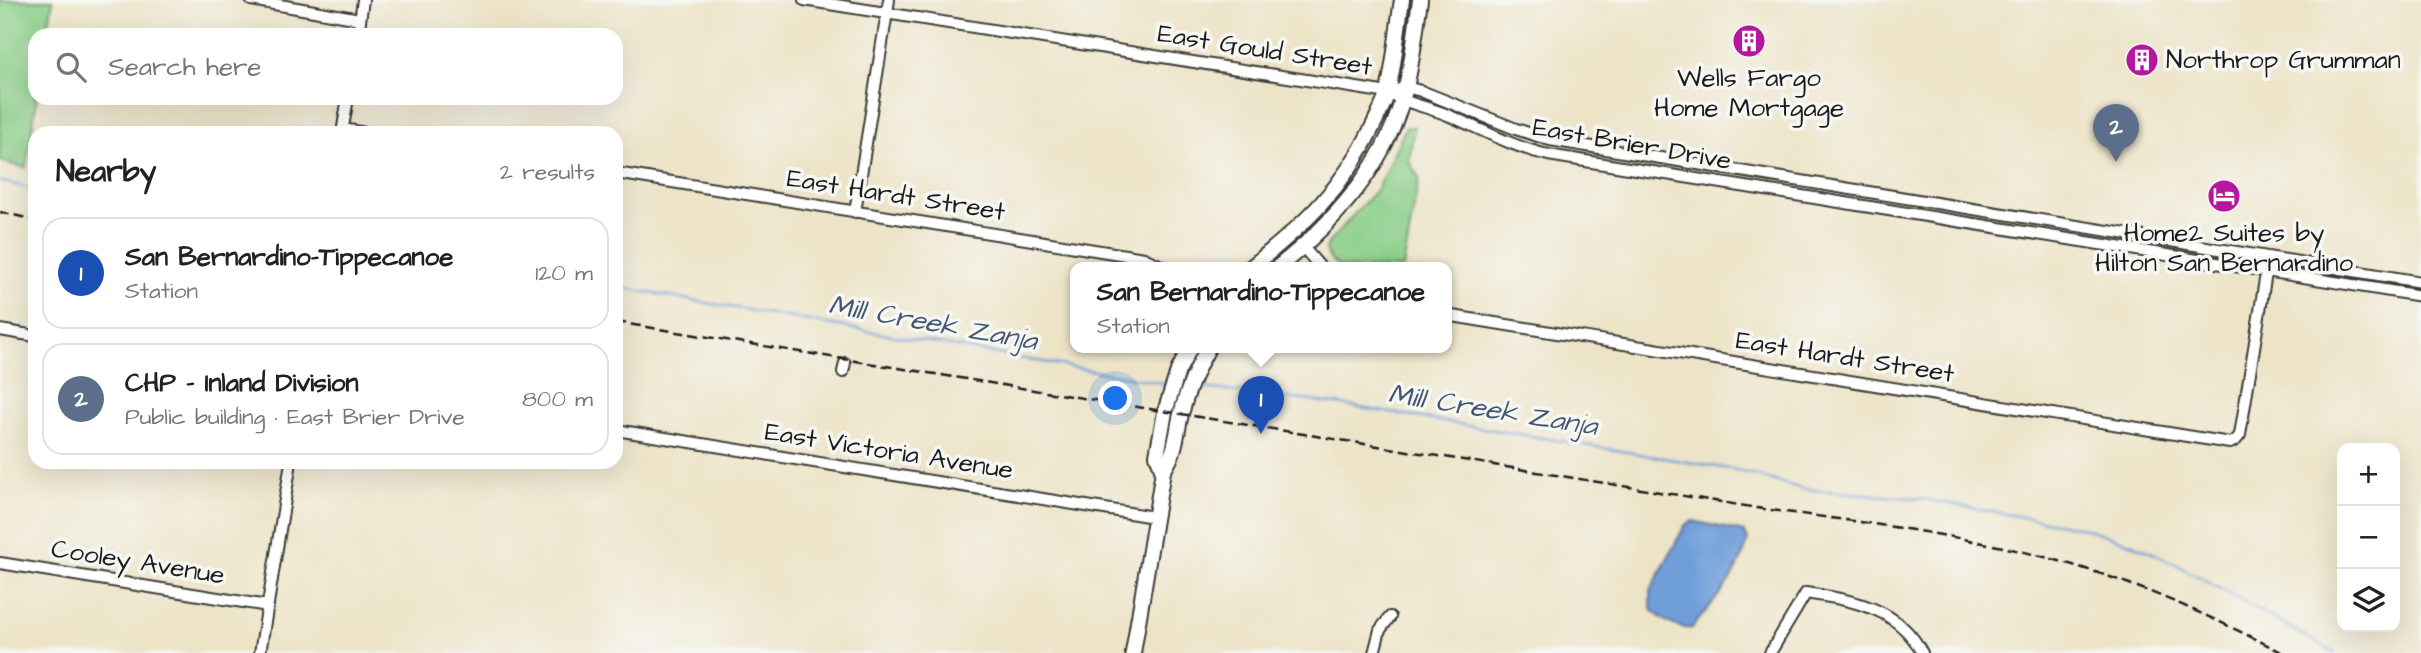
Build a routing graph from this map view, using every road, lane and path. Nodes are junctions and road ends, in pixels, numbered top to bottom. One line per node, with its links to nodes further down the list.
1 (251, 0): 8 (street)
2 (363, 0): 8 (street)
3 (804, 0): 7 (street, East Gould Street)
4 (889, 0): 7 (street)
5 (1402, 0): 10 (main road)
6 (1420, 0): 11 (main road)
7 (887, 13): 10 (street, East Gould Street); 15 (street)
8 (360, 19): 9 (street)
9 (359, 28)
10 (1388, 93): 11 (street, East Brier Drive); 16 (main road)
11 (1404, 94): 17 (main road); 18 (street, East Brier Drive); 23 (street, East Brier Drive)
12 (347, 105): 13 (street)
13 (344, 126)
14 (623, 174): 15 (street, East Hardt Street)
15 (855, 212): 19 (street, East Hardt Street)
16 (1292, 235): 17 (main road); 20 (main road)
17 (1303, 247): 21 (main road); 22 (street)
18 (2268, 257): 23 (street); 24 (street, East Brier Drive)
19 (1153, 262)
20 (1258, 262)
21 (1284, 262)
22 (1316, 262)
23 (2266, 272): 25 (street, East Brier Drive); 26 (street, East Hardt Street)
24 (2421, 282)
25 (2421, 296)
26 (1452, 316)
27 (0, 330): 28 (street)
28 (28, 335)
29 (1187, 353): 33 (main road)
30 (1205, 353): 33 (main road)
31 (623, 431): 34 (street, East Victoria Avenue)
32 (290, 469): 36 (street)
33 (1163, 471): 34 (main road)
34 (1154, 517): 39 (main road)
35 (0, 563): 36 (street, Cooley Avenue)
36 (268, 606): 38 (street)
37 (1390, 617): 40 (street)
38 (260, 653)
39 (1133, 653)
40 (1374, 653)
41 (1770, 653): 42 (street)
42 (1922, 653)

